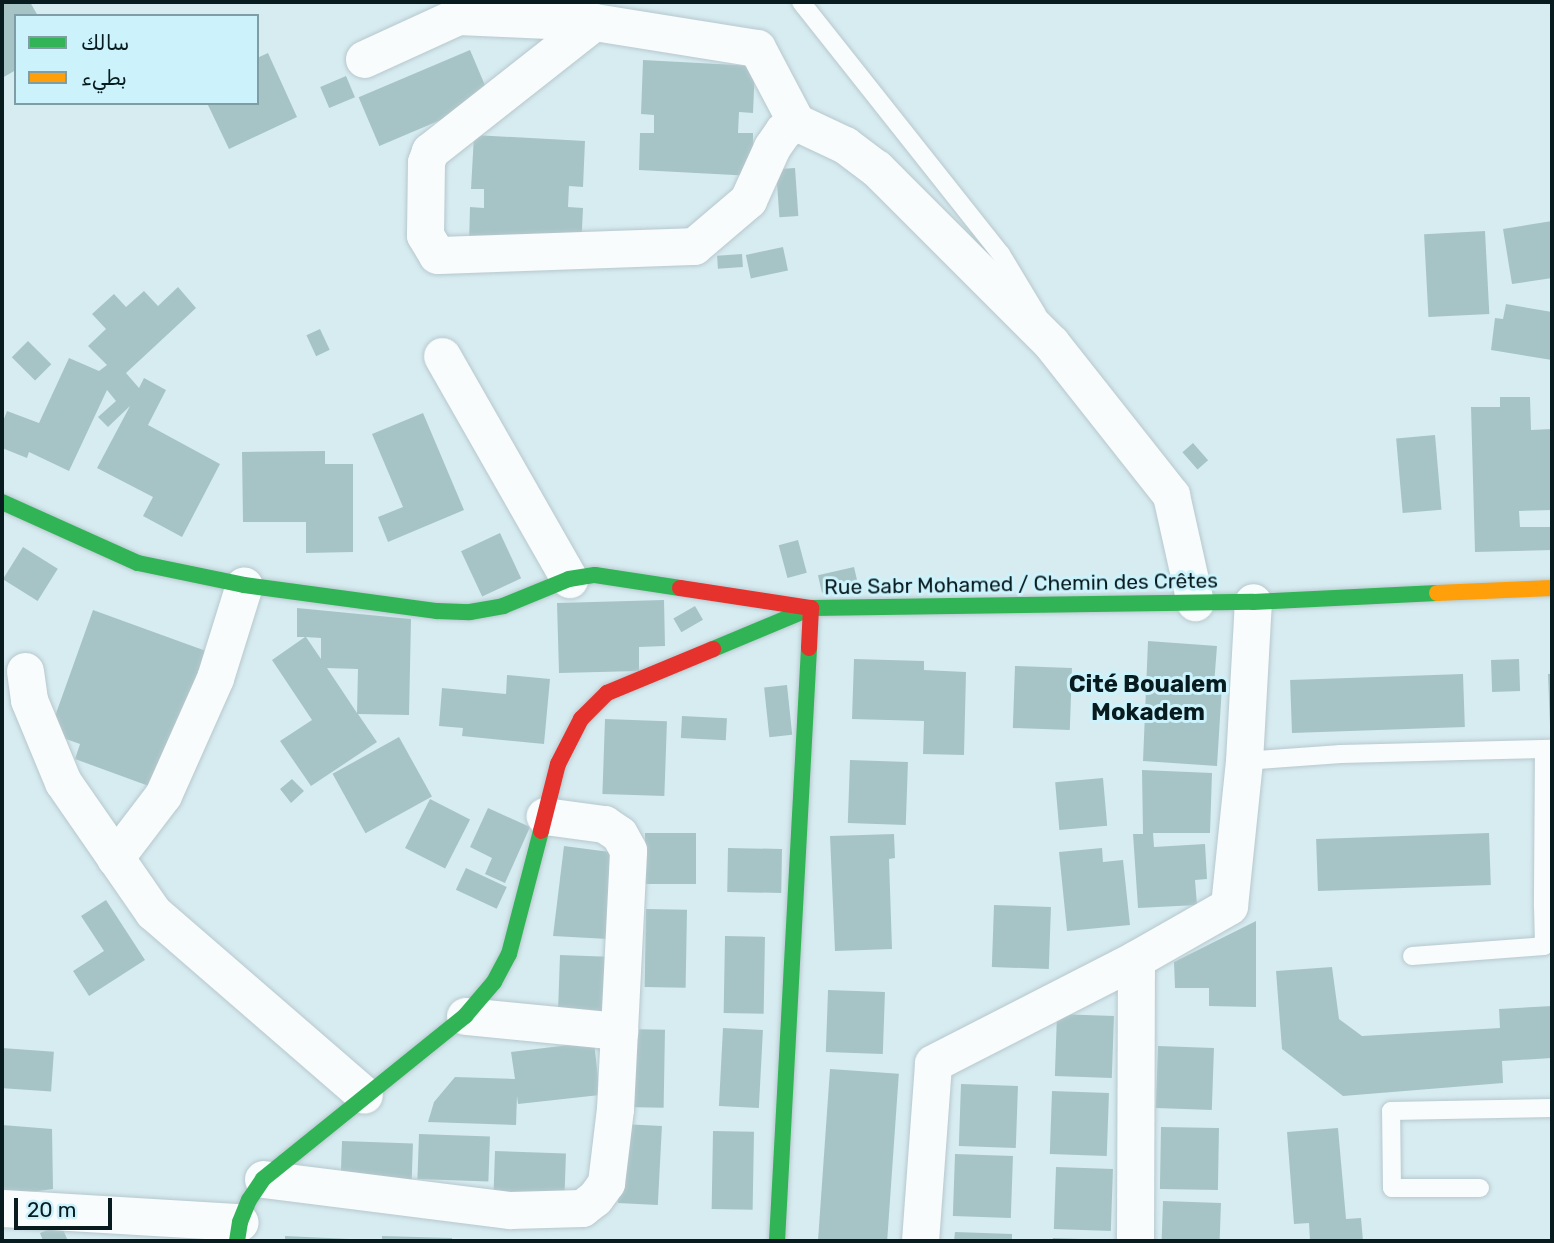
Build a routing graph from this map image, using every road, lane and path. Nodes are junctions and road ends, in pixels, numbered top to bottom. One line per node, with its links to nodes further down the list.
1 (801, 2): 5 (lane)
2 (594, 22): 3 (street); 4 (street); 4 (street)
3 (364, 59)
4 (796, 122): 5 (street)
5 (1051, 343): 11 (street)
6 (442, 356): 8 (street)
7 (2, 502): 9 (street)
8 (569, 579): 9 (street); 13 (street)
9 (244, 585): 18 (street)
10 (1552, 588): 12 (street, Rue Sabr Mohamed / Chemin des Crêtes)
11 (1195, 602): 12 (street, Rue Sabr Mohamed / Chemin des Crêtes); 13 (street, Rue Sabr Mohamed / Chemin des Crêtes)
12 (1253, 602): 16 (street)
13 (811, 608): 17 (street, Rue Sabr Mohamed / Chemin des Crêtes); 30 (street)
14 (25, 671): 18 (street)
15 (1548, 749): 16 (lane); 19 (lane)
16 (1244, 761): 21 (street)
17 (545, 816): 22 (street, Rue Sabr Mohamed / Chemin des Crêtes); 23 (street)
18 (115, 858): 24 (street)
19 (1548, 906): 20 (lane)
20 (1412, 956)
21 (1136, 959): 31 (street); 32 (street)
22 (465, 1016): 23 (street); 24 (street, Rue Sabr Mohamed / Chemin des Crêtes)
23 (619, 1031): 26 (street)
24 (364, 1096): 26 (street, Rue Sabr Mohamed / Chemin des Crêtes)
25 (1552, 1108): 27 (lane)
26 (263, 1179): 29 (street, Rue Sabr Mohamed / Chemin des Crêtes)
27 (1480, 1188)
28 (2, 1208): 29 (street)
29 (238, 1232)
30 (777, 1241)
31 (920, 1241)
32 (1135, 1241)

